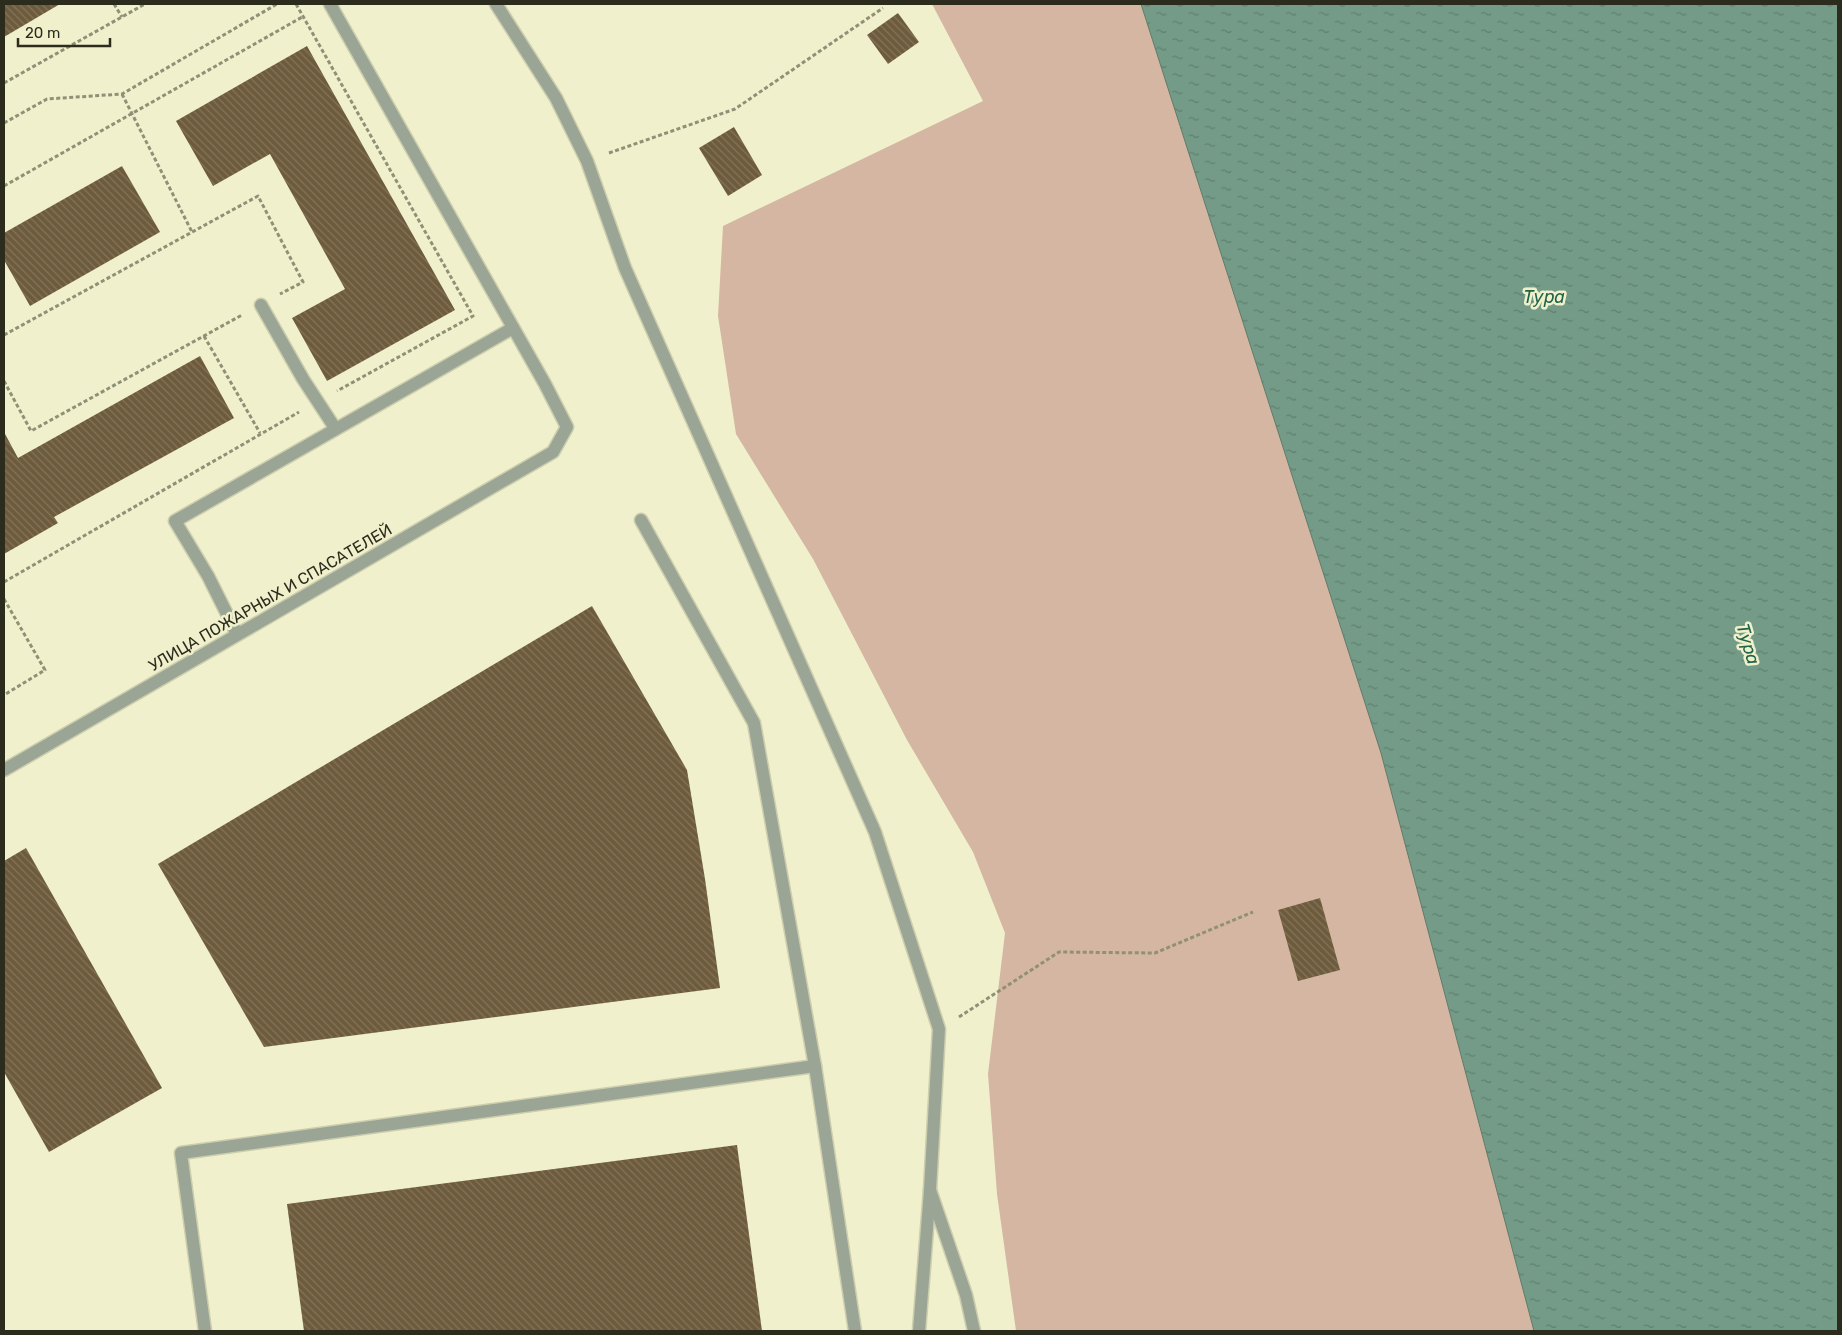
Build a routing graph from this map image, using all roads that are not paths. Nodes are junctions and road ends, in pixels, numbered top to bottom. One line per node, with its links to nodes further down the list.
1 (330, 4): 4 (street)
2 (496, 4): 10 (street)
3 (261, 305): 5 (street)
4 (513, 328): 5 (street); 7 (street, УЛИЦА ПОЖАРНЫХ И СПАСАТЕЛЕЙ)
5 (335, 428): 7 (street)
6 (640, 520): 9 (street)
7 (237, 634): 8 (street, УЛИЦА ПОЖАРНЫХ И СПАСАТЕЛЕЙ)
8 (4, 770)
9 (815, 1066): 11 (street); 12 (street)
10 (930, 1190): 13 (street); 14 (street)
11 (205, 1331)
12 (855, 1331)
13 (919, 1331)
14 (974, 1331)

